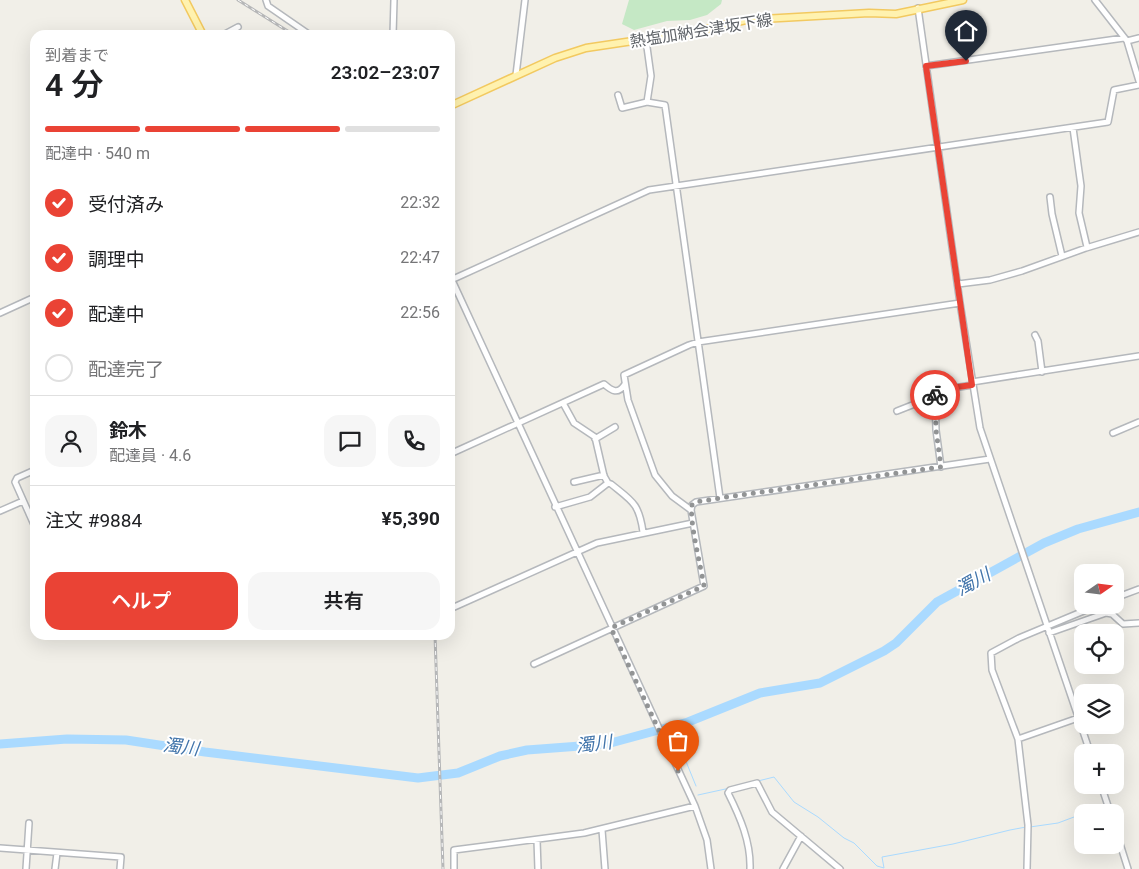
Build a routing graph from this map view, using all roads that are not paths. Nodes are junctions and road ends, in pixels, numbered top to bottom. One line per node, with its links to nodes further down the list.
1 (185, 0): 9 (main road)
2 (266, 0): 11 (street)
3 (394, 0): 12 (street)
4 (525, 0): 17 (street)
5 (963, 0): 7 (main road, 熱塩加納会津坂下線)
6 (1095, 0): 14 (street)
7 (918, 8): 15 (main road, 熱塩加納会津坂下線); 16 (street)
8 (238, 27): 10 (street)
9 (200, 30)
10 (232, 30)
11 (303, 30)
12 (393, 30)
13 (1139, 38): 14 (street)
14 (1125, 39): 16 (street); 18 (street)
15 (646, 40): 17 (main road, 熱塩加納会津坂下線); 20 (street)
16 (926, 66): 23 (street)
17 (516, 75): 21 (main road, 熱塩加納会津坂下線)
18 (1139, 83): 22 (street)
19 (618, 94): 20 (street)
20 (647, 102): 24 (street)
21 (455, 104)
22 (1073, 128): 23 (street); 27 (street)
23 (938, 147): 24 (street); 30 (street)
24 (675, 186): 29 (street); 36 (street)
25 (1050, 197): 28 (street)
26 (1139, 232): 27 (street)
27 (1087, 247): 28 (street)
28 (1062, 256): 30 (street)
29 (455, 276)
30 (958, 284): 33 (street)
31 (455, 287): 45 (street)
32 (30, 299): 34 (street)
33 (960, 303): 36 (street); 40 (street)
34 (0, 313)
35 (1035, 334): 38 (street)
36 (698, 342): 39 (street); 56 (street)
37 (1139, 356): 38 (street)
38 (1042, 372): 40 (street)
39 (625, 384): 42 (street); 59 (street)
40 (972, 384): 41 (street); 50 (street)
41 (935, 396): 43 (street); 51 (street)
42 (563, 403): 45 (street); 48 (street)
43 (897, 411)
44 (1139, 422): 47 (street)
45 (517, 424): 49 (street); 58 (street)
46 (616, 427): 48 (street)
47 (1113, 432)
48 (595, 439): 53 (street)
49 (455, 452)
50 (990, 459): 51 (street); 70 (street)
51 (941, 467): 56 (street)
52 (30, 473): 57 (street)
53 (604, 475): 54 (street); 55 (street)
54 (574, 482)
55 (608, 483): 58 (street); 63 (street)
56 (720, 498): 59 (street)
57 (23, 501): 60 (street); 61 (street)
58 (555, 507): 64 (street)
59 (691, 510): 62 (street)
60 (0, 511)
61 (30, 516)
62 (693, 523): 63 (street); 71 (street)
63 (644, 532): 64 (street)
64 (577, 552): 67 (street); 71 (street)
65 (1139, 589): 66 (street)
66 (1124, 595)
67 (455, 607)
68 (1074, 614): 70 (street)
69 (1139, 623): 72 (street)
70 (1045, 624): 72 (street); 76 (street)
71 (611, 628): 73 (street); 77 (street)
72 (1049, 633): 74 (street)
73 (534, 664)
74 (1074, 706)
75 (1074, 719): 76 (street)
76 (1018, 739): 96 (street)
77 (695, 806): 79 (street); 92 (street)
78 (29, 823): 83 (street)
79 (602, 830): 81 (street); 91 (street)
80 (801, 836): 93 (street); 94 (street); 95 (street)
81 (537, 840): 89 (street); 90 (street)
82 (0, 848): 83 (street)
83 (28, 851): 84 (street); 86 (street)
84 (57, 853): 87 (street); 88 (street)
85 (1123, 854): 97 (street)
86 (26, 869)
87 (56, 869)
88 (120, 869)
89 (454, 869)
90 (538, 869)
91 (605, 869)
92 (711, 869)
93 (750, 869)
94 (783, 869)
95 (840, 869)
96 (1027, 869)
97 (1128, 869)

